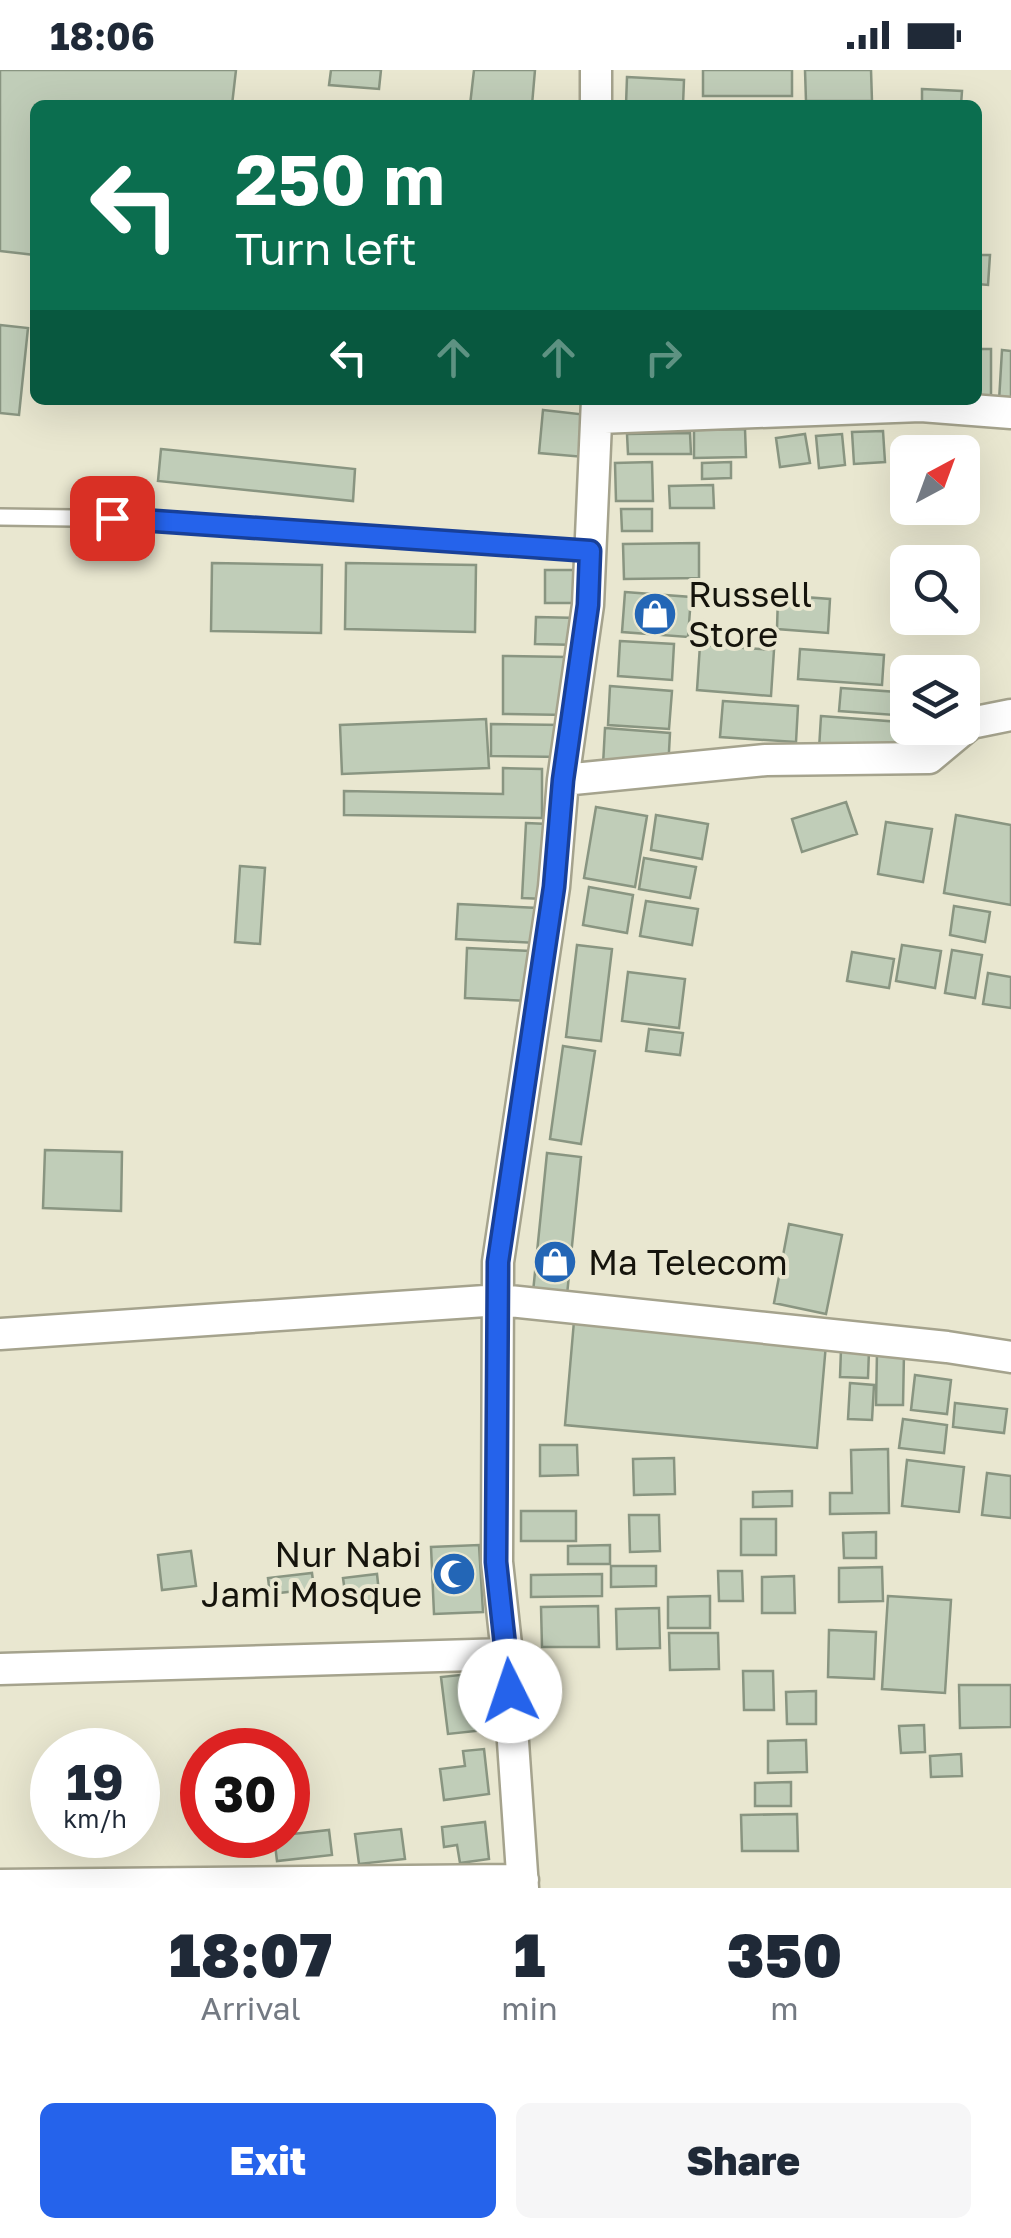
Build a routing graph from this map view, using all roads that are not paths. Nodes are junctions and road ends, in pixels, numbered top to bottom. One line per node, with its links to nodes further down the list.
1 (596, 70): 2 (street)
2 (596, 100)
3 (598, 409): 4 (street); 6 (street)
4 (1011, 413)
5 (0, 517): 6 (lane)
6 (590, 551): 8 (street)
7 (1011, 715): 8 (street)
8 (563, 780): 9 (street)
9 (500, 1300): 10 (street); 11 (street); 12 (street)
10 (0, 1334)
11 (1011, 1357)
12 (507, 1654): 13 (street); 14 (street)
13 (0, 1669)
14 (523, 1884): 15 (street)
15 (0, 1885)

